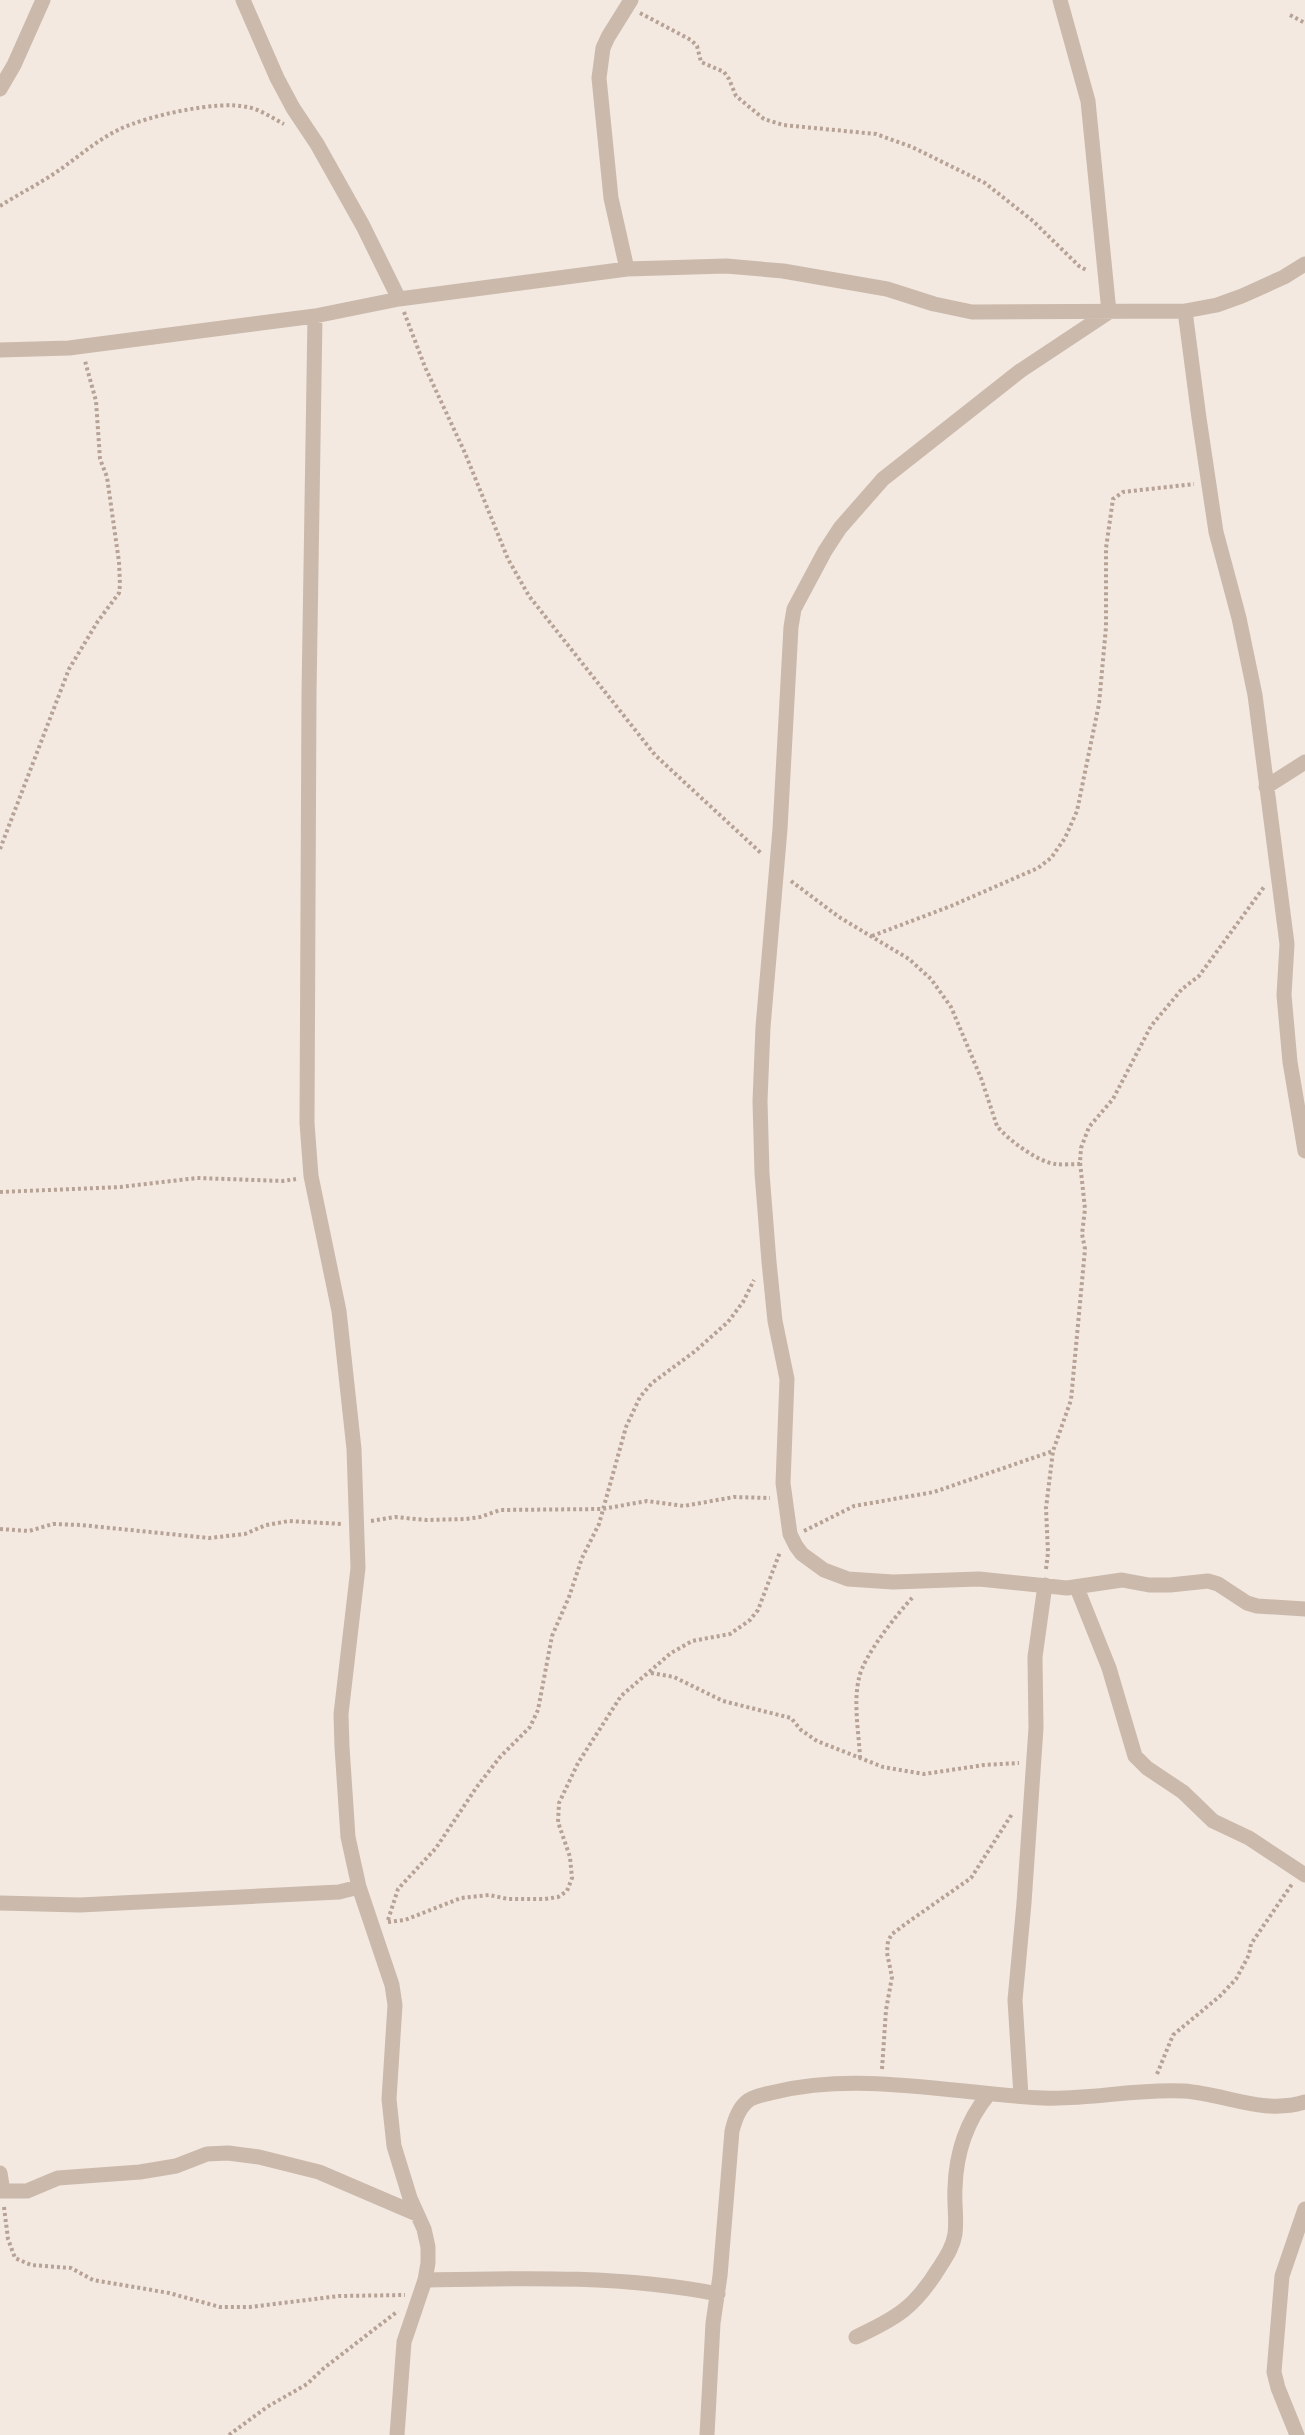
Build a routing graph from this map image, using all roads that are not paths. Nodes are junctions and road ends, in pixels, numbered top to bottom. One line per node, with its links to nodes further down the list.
1 (43, 0): 5 (street)
2 (243, 0): 8 (street)
3 (1060, 0): 10 (street)
4 (628, 3): 7 (street)
5 (0, 89)
6 (1305, 264): 9 (street)
7 (627, 269): 8 (street); 10 (street)
8 (399, 299): 11 (street)
9 (1185, 311): 10 (street); 14 (street)
10 (1108, 312): 17 (street)
11 (315, 315): 12 (street); 21 (street)
12 (0, 350)
13 (1305, 762): 14 (street)
14 (1266, 787): 15 (street)
15 (1298, 1074): 16 (street)
16 (1305, 1151)
17 (1045, 1585): 18 (street); 24 (street)
18 (1077, 1588): 19 (street); 20 (street)
19 (1305, 1609)
20 (1303, 1873)
21 (358, 1887): 22 (street); 29 (street)
22 (0, 1903)
23 (988, 2095): 24 (street); 31 (street); 32 (street)
24 (1021, 2096): 25 (street)
25 (1305, 2102)
26 (0, 2173): 27 (street)
27 (1, 2191): 29 (street)
28 (1305, 2208): 35 (street)
29 (417, 2214): 30 (street)
30 (425, 2280): 31 (street); 33 (street)
31 (718, 2294): 34 (street)
32 (856, 2337)
33 (397, 2435)
34 (707, 2435)
35 (1297, 2435)

